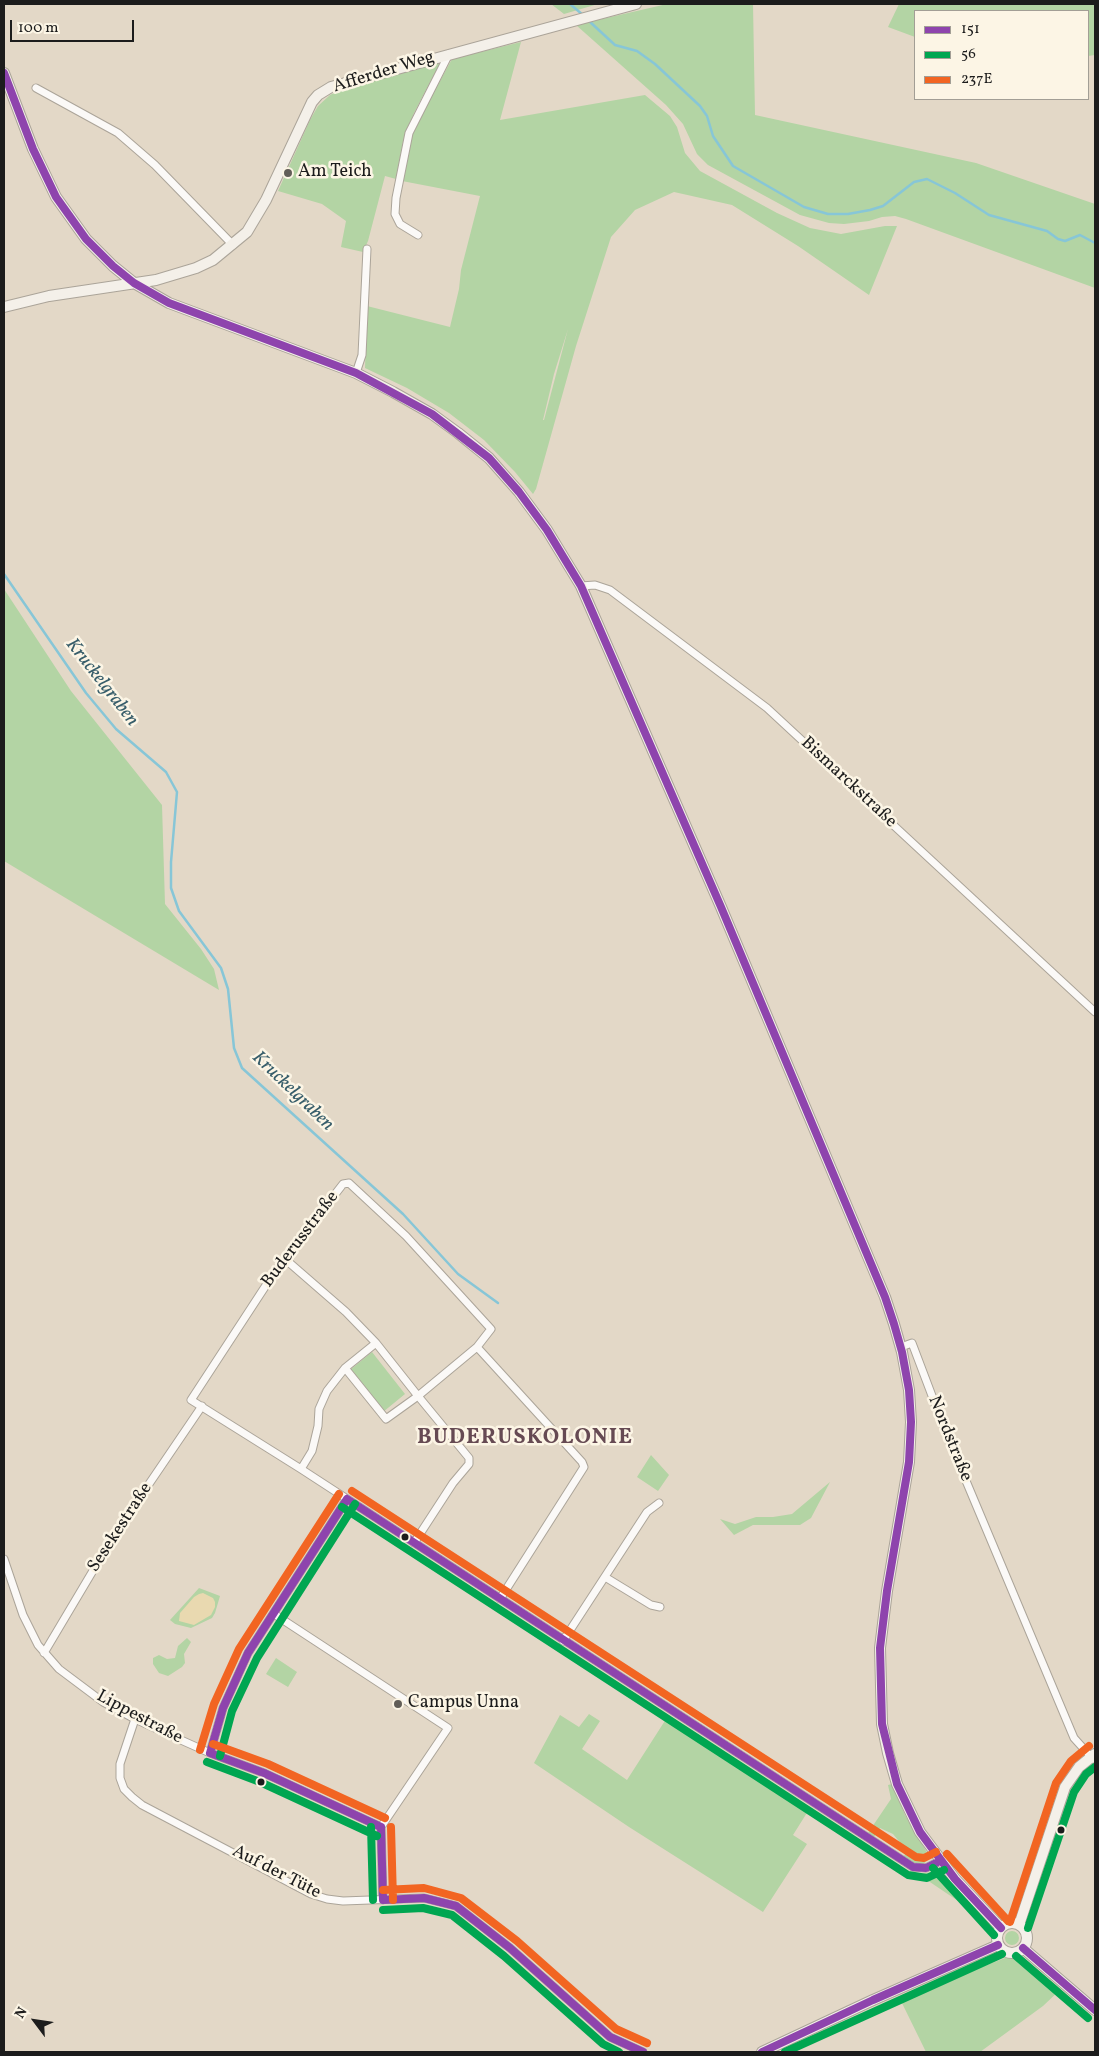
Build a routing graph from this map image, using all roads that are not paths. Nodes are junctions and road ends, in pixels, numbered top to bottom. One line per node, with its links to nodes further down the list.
1 (636, 4): 2 (main road, Afferder Weg)
2 (449, 54): 5 (street); 6 (main road, Afferder Weg)
3 (4, 74): 8 (main road)
4 (36, 88): 6 (street)
5 (418, 235)
6 (233, 245): 8 (main road, Afferder Weg)
7 (367, 249): 10 (street)
8 (134, 283): 9 (main road, Afferder Weg); 10 (main road)
9 (4, 307)
10 (356, 373): 11 (main road)
11 (581, 586): 12 (street, Bismarckstraße); 16 (main road)
12 (1095, 1012)
13 (285, 1259): 14 (street); 15 (street, Buderusstraße); 19 (street, Buderusstraße)
14 (376, 1343): 17 (street); 18 (street)
15 (477, 1347): 18 (street); 26 (street)
16 (901, 1347): 33 (street, Nordstraße); 35 (main road)
17 (344, 1368): 18 (street); 20 (street)
18 (418, 1396): 23 (street)
19 (202, 1406): 20 (street); 30 (street, Sesekestraße)
20 (301, 1469): 21 (street)
21 (348, 1499): 23 (street); 28 (street)
22 (658, 1503): 25 (street)
23 (414, 1543): 26 (street)
24 (4, 1559): 30 (street, Lippestraße)
25 (605, 1577): 27 (street); 29 (street)
26 (500, 1599): 29 (street)
27 (660, 1607)
28 (274, 1614): 32 (street); 34 (street)
29 (564, 1640): 35 (street)
30 (44, 1653): 31 (street, Lippestraße)
31 (135, 1719): 32 (street, Lippestraße); 36 (street, Auf der Tüte)
32 (210, 1753): 34 (street, Lippestraße)
33 (1094, 1757): 37 (main road)
34 (381, 1827): 36 (street)
35 (940, 1860): 38 (main road)
36 (383, 1900): 42 (street, Auf der Tüte)
37 (1019, 1925): 38 (main road); 40 (main road)
38 (1001, 1928): 39 (main road)
39 (998, 1945): 40 (main road); 43 (main road)
40 (1023, 1948): 41 (main road)
41 (1095, 2010)
42 (643, 2052)
43 (762, 2052)

